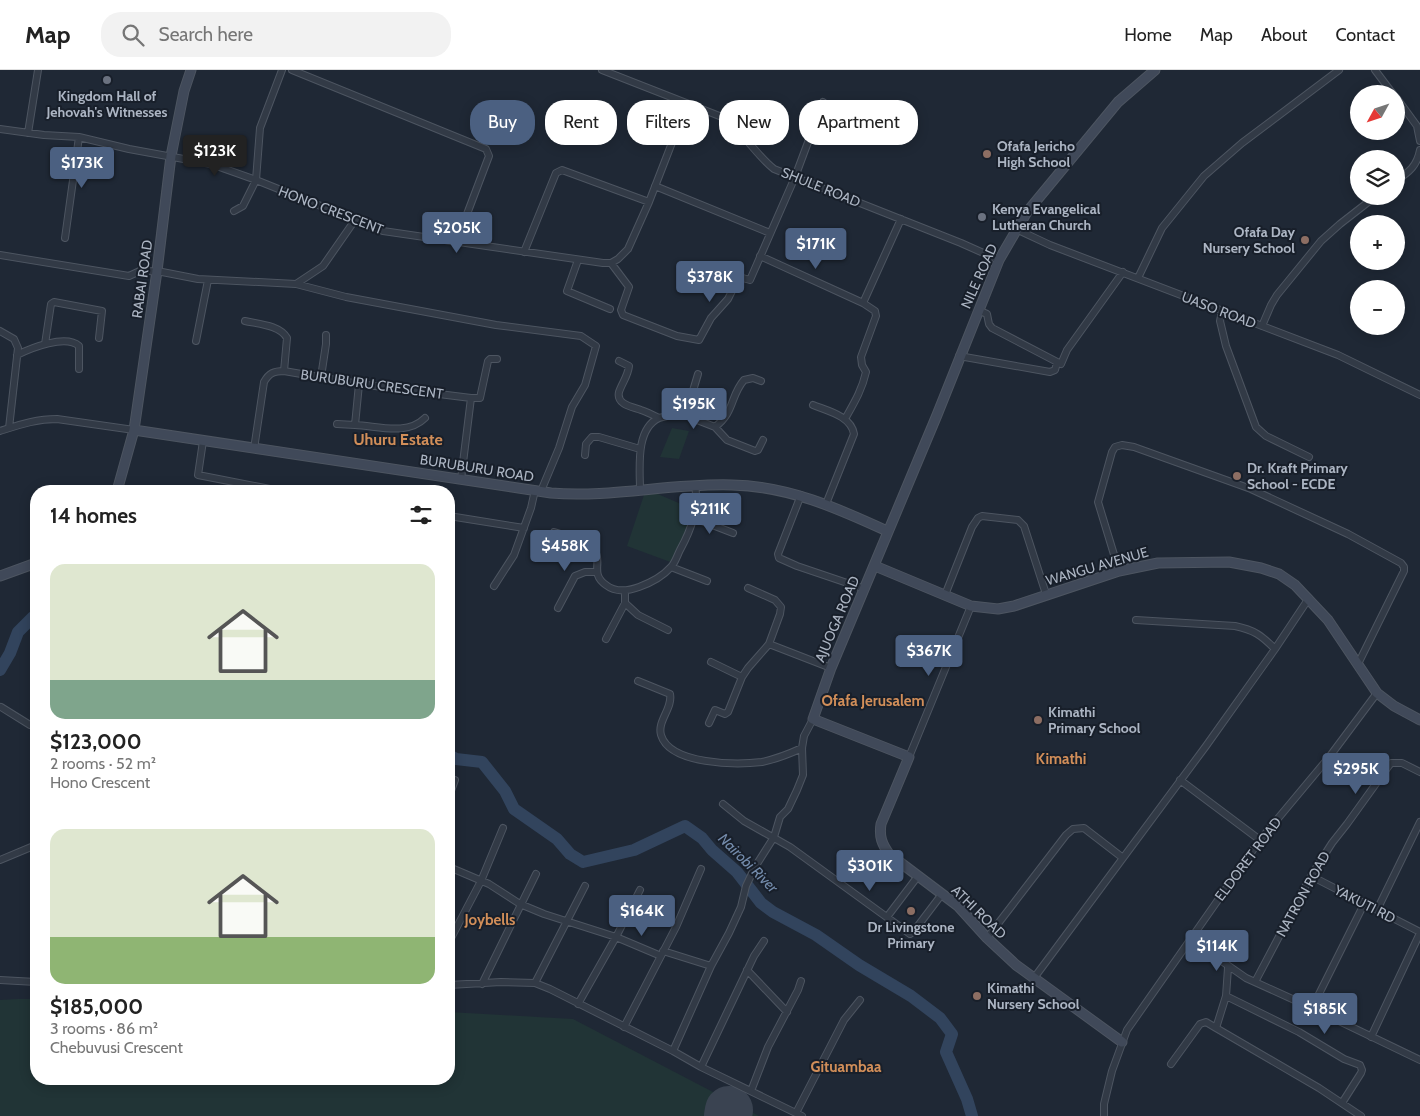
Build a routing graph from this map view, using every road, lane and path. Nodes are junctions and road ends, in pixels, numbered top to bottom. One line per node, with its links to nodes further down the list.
1 (38, 70): 15 (street)
2 (191, 70): 21 (street, RABAI ROAD)
3 (282, 70): 24 (street)
4 (292, 70): 29 (street)
5 (602, 70): 10 (street, SHULE ROAD)
6 (1155, 70): 32 (street, NILE ROAD)
7 (1339, 70): 43 (street)
8 (1375, 70): 9 (street)
9 (1386, 85)
10 (677, 100)
11 (1405, 109): 14 (street)
12 (709, 112): 23 (street, SHULE ROAD)
13 (0, 129): 15 (street, HONO CRESCENT)
14 (1420, 131): 17 (street)
15 (28, 133): 16 (street, HONO CRESCENT)
16 (79, 137): 21 (street, HONO CRESCENT); 34 (street)
17 (1420, 141)
18 (671, 145): 25 (street)
19 (807, 145): 23 (street)
20 (1420, 154): 22 (street)
21 (171, 156): 24 (street, HONO CRESCENT); 41 (street, RABAI ROAD)
22 (1405, 174)
23 (795, 177): 30 (street, SHULE ROAD); 33 (street)
24 (256, 180): 28 (street); 31 (street, HONO CRESCENT)
25 (655, 186): 26 (street); 33 (street)
26 (649, 202): 35 (street); 40 (street)
27 (1364, 205): 51 (street)
28 (234, 211)
29 (467, 214)
30 (900, 219): 39 (street, SHULE ROAD); 46 (street)
31 (356, 220): 35 (street, HONO CRESCENT); 45 (street)
32 (1016, 229): 39 (street, NILE ROAD); 42 (street, UASO ROAD)
33 (770, 233): 37 (street)
34 (64, 238)
35 (524, 252): 38 (street, HONO CRESCENT)
36 (0, 255): 41 (street)
37 (760, 256): 40 (street); 46 (street)
38 (578, 260): 40 (street, HONO CRESCENT); 47 (street)
39 (999, 260): 48 (street, NILE ROAD)
40 (611, 263)
41 (157, 272): 44 (street); 80 (street, RABAI ROAD)
42 (1123, 272): 43 (street, UASO ROAD); 61 (street)
43 (1138, 278): 49 (street, UASO ROAD)
44 (208, 280): 45 (street); 55 (street)
45 (296, 284): 92 (street)
46 (863, 303): 74 (street)
47 (610, 309)
48 (978, 310): 58 (street, NILE ROAD); 61 (street)
49 (1222, 311): 51 (street, UASO ROAD); 86 (street)
50 (246, 322): 63 (street)
51 (1262, 326): 68 (street, UASO ROAD)
52 (0, 331): 57 (street)
53 (326, 334): 65 (street)
54 (99, 338): 56 (street)
55 (196, 341)
56 (45, 344): 57 (street); 62 (street)
57 (17, 355): 78 (street)
58 (959, 356): 61 (street); 98 (street, NILE ROAD)
59 (497, 359): 69 (street)
60 (619, 361): 73 (street)
61 (1058, 363)
62 (79, 369)
63 (284, 371): 65 (street, BURUBURU CRESCENT); 83 (street, BURUBURU CRESCENT)
64 (698, 374): 71 (street)
65 (321, 377): 67 (street, BURUBURU CRESCENT)
66 (761, 381): 77 (street)
67 (359, 384): 69 (street, BURUBURU CRESCENT); 76 (street)
68 (1420, 395)
69 (471, 398): 87 (street)
70 (813, 405): 74 (street)
71 (686, 414): 73 (street); 77 (street)
72 (425, 418): 76 (street)
73 (659, 418): 84 (street)
74 (845, 419): 94 (street)
75 (337, 424): 76 (street)
76 (355, 424)
77 (715, 427): 81 (street)
78 (9, 428): 79 (street, BURUBURU ROAD); 80 (street, BURUBURU ROAD)
79 (0, 430)
80 (134, 430): 82 (street, BURUBURU ROAD); 88 (street, RABAI ROAD)
81 (763, 440)
82 (203, 441): 83 (street, BURUBURU ROAD); 89 (street)
83 (254, 449): 87 (street, BURUBURU ROAD)
84 (640, 449): 85 (street); 91 (street)
85 (585, 454)
86 (1309, 457)
87 (461, 479): 92 (street, BURUBURU ROAD)
88 (119, 485)
89 (243, 485)
90 (695, 485): 91 (street, BURUBURU ROAD); 93 (street, BURUBURU ROAD); 96 (street)
91 (640, 490): 92 (street, BURUBURU ROAD)
92 (538, 491): 97 (street)
93 (801, 496): 94 (street, BURUBURU ROAD); 110 (street)
94 (826, 504): 98 (street, BURUBURU ROAD)
95 (455, 517): 97 (street)
96 (694, 518): 100 (street); 103 (street)
97 (524, 528): 108 (street)
98 (887, 531): 102 (street, AJUOGA ROAD)
99 (554, 532): 105 (street)
100 (733, 532)
101 (30, 566): 106 (street)
102 (875, 566): 110 (street, AJUOGA ROAD); 112 (street, WANGU AVENUE)
103 (671, 567): 107 (street); 111 (street)
104 (1119, 571): 113 (street, WANGU AVENUE); 114 (street, WANGU AVENUE); 124 (street)
105 (596, 572): 111 (street); 117 (street)
106 (0, 576)
107 (707, 581)
108 (494, 586)
109 (748, 588): 121 (street)
110 (865, 589): 125 (street, AJUOGA ROAD)
111 (625, 591): 115 (street)
112 (945, 594): 113 (street); 116 (street, WANGU AVENUE)
113 (1046, 594): 116 (street, WANGU AVENUE)
114 (1309, 598): 122 (street); 124 (street, WANGU AVENUE)
115 (625, 603): 119 (street); 120 (street)
116 (970, 606): 135 (street, ATHI ROAD)
117 (558, 608)
118 (1136, 620): 122 (street)
119 (668, 630)
120 (606, 640)
121 (769, 644): 125 (street); 126 (street)
122 (1275, 649): 137 (street)
123 (712, 662): 126 (street)
124 (1358, 664): 128 (street, WANGU AVENUE)
125 (831, 668): 130 (street, AJUOGA ROAD)
126 (742, 678): 132 (street)
127 (638, 681): 134 (street)
128 (1376, 693): 131 (street, WANGU AVENUE); 142 (street, ELDORET ROAD)
129 (1, 707): 133 (street)
130 (812, 719): 134 (street, AJUOGA ROAD); 135 (street)
131 (1420, 720)
132 (709, 723)
133 (30, 725)
134 (802, 748): 141 (street, AJUOGA ROAD)
135 (908, 757): 149 (street, ATHI ROAD)
136 (1420, 772): 150 (street, NATRON ROAD)
137 (1180, 780): 142 (street); 144 (street)
138 (723, 804): 141 (street)
139 (1420, 822): 157 (street)
140 (503, 828): 151 (street)
141 (774, 836): 158 (street); 167 (street, AJUOGA ROAD)
142 (1260, 840): 164 (street, ELDORET ROAD)
143 (30, 848): 145 (street)
144 (1123, 858): 163 (street); 170 (street)
145 (0, 860)
146 (701, 869): 166 (street)
147 (455, 870): 151 (street)
148 (536, 874): 155 (street)
149 (918, 876): 154 (street, ATHI ROAD); 158 (street)
150 (1311, 876): 156 (street, YAKUTI RD); 174 (street, NATRON ROAD)
151 (481, 881): 155 (street); 160 (street)
152 (585, 886): 159 (street)
153 (640, 890): 162 (street)
154 (942, 894): 158 (street); 163 (street, ATHI ROAD)
155 (520, 904): 159 (street); 176 (street)
156 (1364, 904): 157 (street, YAKUTI RD); 181 (street)
157 (1377, 910): 161 (street, YAKUTI RD)
158 (887, 917)
159 (567, 920): 162 (street); 175 (street)
160 (455, 931)
161 (1420, 932): 185 (street)
162 (616, 937): 166 (street); 180 (street)
163 (987, 938): 170 (street, ATHI ROAD)
164 (1190, 939): 168 (street); 186 (street, ELDORET ROAD)
165 (764, 941): 169 (street)
166 (662, 954): 167 (street); 183 (street)
167 (711, 966): 187 (street, AJUOGA ROAD)
168 (1228, 968): 174 (street); 178 (street)
169 (747, 970): 182 (street); 190 (street)
170 (1034, 978): 186 (street, ATHI ROAD)
171 (0, 980): 173 (street)
172 (801, 980): 182 (street)
173 (30, 982)
174 (1255, 982): 181 (street)
175 (535, 983): 176 (street); 180 (street)
176 (482, 984): 177 (street)
177 (455, 985)
178 (1226, 996): 184 (street); 192 (street)
179 (860, 1000): 193 (street)
180 (578, 1004): 183 (street)
181 (1312, 1008): 185 (street)
182 (786, 1012): 191 (street)
183 (624, 1027): 187 (street)
184 (1216, 1028): 189 (street); 192 (street)
185 (1371, 1036): 188 (street)
186 (1122, 1042): 194 (street, ELDORET ROAD)
187 (673, 1051): 190 (street)
188 (1420, 1060)
189 (1171, 1064)
190 (701, 1067): 191 (street)
191 (751, 1091): 193 (street)
192 (1342, 1103): 195 (street)
193 (799, 1114)
194 (1104, 1116)
195 (1361, 1116)

